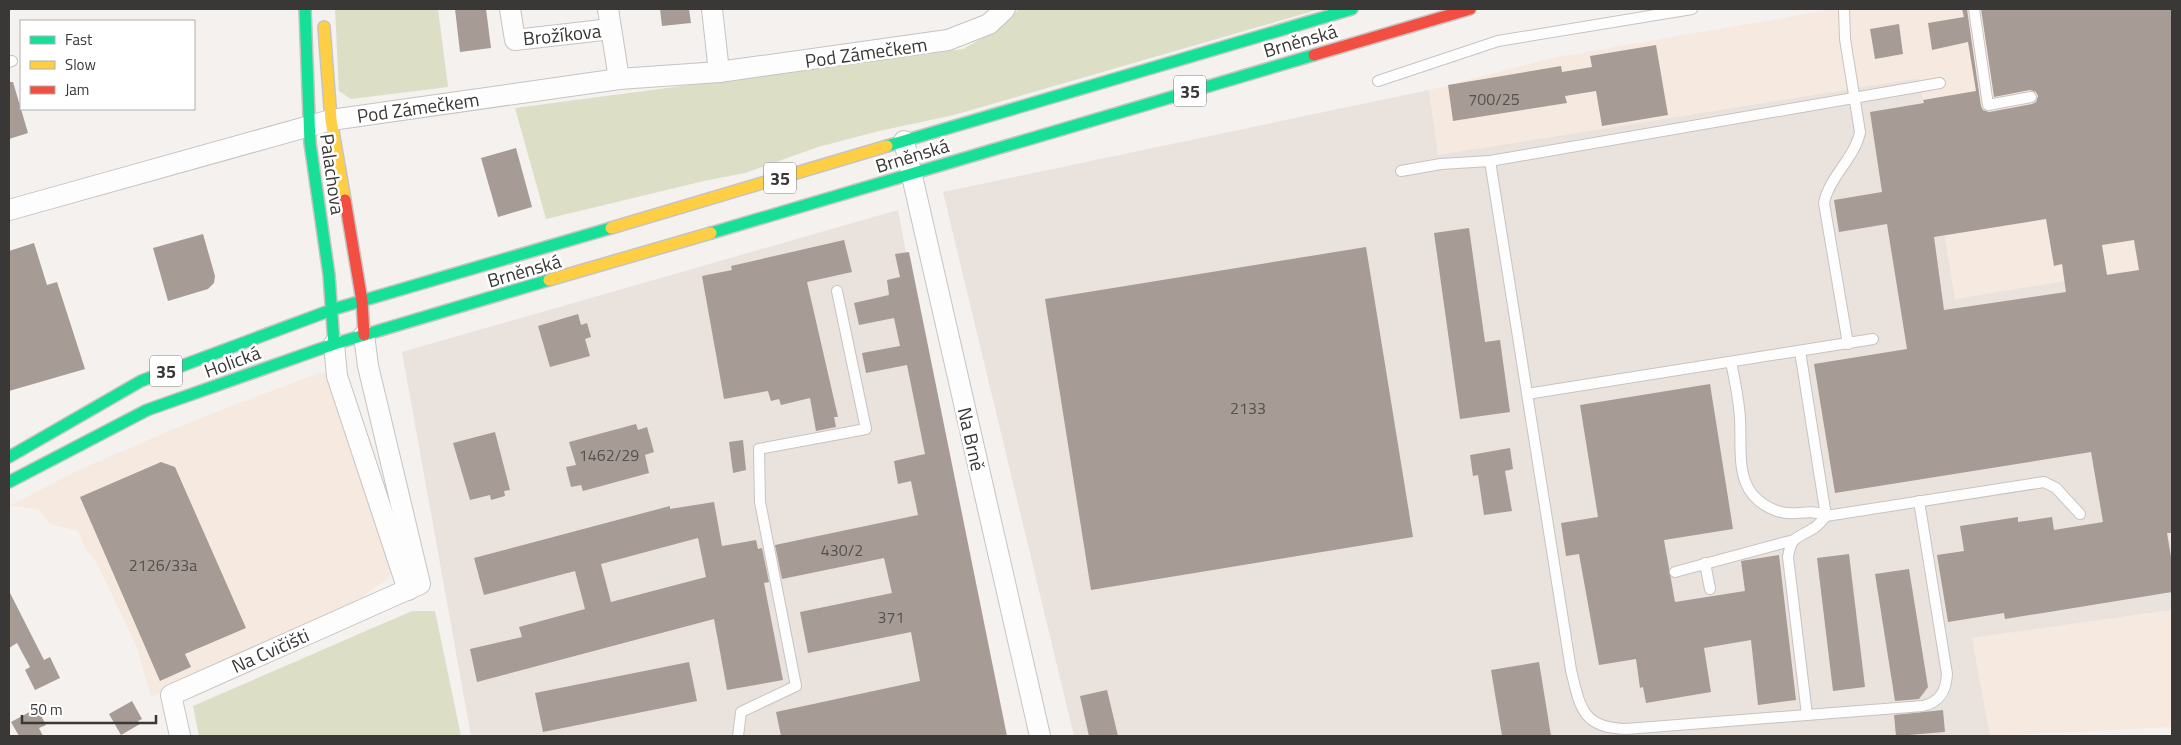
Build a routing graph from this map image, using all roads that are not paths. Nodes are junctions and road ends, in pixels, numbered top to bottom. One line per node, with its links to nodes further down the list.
1 (305, 9): 20 (main road, Palachova)
2 (510, 9): 12 (street, Brožíkova)
3 (608, 9): 12 (street, Brožíkova)
4 (712, 9): 13 (street)
5 (1005, 9): 13 (street, Pod Zámečkem)
6 (1352, 9): 21 (main road, Brněnská / 35)
7 (1470, 9): 24 (main road, Brněnská / 35)
8 (1692, 9): 15 (lane)
9 (1844, 9): 18 (lane)
10 (1974, 9): 17 (lane)
11 (324, 18): 19 (main road, Palachova)
12 (611, 29): 14 (street, Brožíkova)
13 (719, 72): 14 (street, Pod Zámečkem)
14 (619, 79): 19 (street, Pod Zámečkem)
15 (1378, 81)
16 (1940, 83): 18 (lane)
17 (2031, 97)
18 (1855, 98): 22 (lane); 32 (lane)
19 (330, 120): 20 (street, Pod Zámečkem); 27 (main road, Palachova)
20 (309, 125): 25 (street, Pod Zámečkem); 28 (main road, Palachova)
21 (904, 141): 24 (street, Na Brně); 27 (main road, Brněnská / 35)
22 (1490, 161): 23 (lane); 35 (lane)
23 (1401, 171)
24 (911, 173): 29 (main road, Brněnská / 35); 49 (street, Na Brně)
25 (9, 210)
26 (837, 291): 48 (lane)
27 (362, 301): 28 (main road, Brněnská / 35); 29 (main road, Palachova)
28 (334, 309): 31 (main road, Palachova); 36 (main road, Holická / 35)
29 (364, 335): 31 (main road, Holická / 35); 45 (street)
30 (1873, 340): 32 (lane)
31 (334, 344): 37 (main road, Holická / 35); 45 (street)
32 (1848, 344): 33 (lane)
33 (1800, 351): 34 (lane); 40 (lane)
34 (1732, 362): 35 (lane); 40 (lane)
35 (1527, 394): 46 (lane)
36 (9, 457)
37 (9, 482)
38 (1919, 501): 39 (lane); 40 (lane); 46 (lane)
39 (2080, 514)
40 (1826, 516): 41 (lane)
41 (1794, 540): 42 (lane); 46 (lane)
42 (1705, 563): 43 (lane); 44 (lane)
43 (1675, 572)
44 (1710, 589)
45 (408, 590): 47 (street, Na Cvičišti)
46 (1807, 715)
47 (180, 736)
48 (738, 736)
49 (1040, 736)

